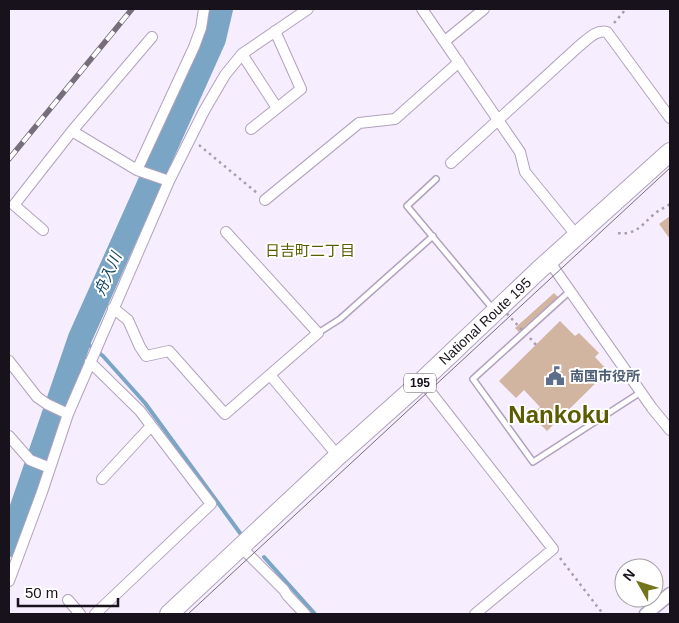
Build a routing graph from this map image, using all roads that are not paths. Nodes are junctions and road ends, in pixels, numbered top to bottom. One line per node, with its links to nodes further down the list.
1 (204, 9): 17 (street)
2 (308, 9): 5 (street)
3 (422, 9): 7 (street)
4 (484, 9): 7 (street)
5 (275, 31): 8 (street); 10 (street)
6 (152, 37): 14 (street)
7 (445, 42): 9 (street)
8 (242, 54): 10 (street); 19 (street)
9 (459, 62): 11 (street); 20 (street)
10 (277, 108): 13 (street)
11 (498, 118): 12 (street); 16 (street); 24 (street)
12 (670, 118)
13 (251, 129)
14 (72, 131): 17 (street); 21 (street)
15 (670, 152): 24 (highway, National Route 195 / 195)
16 (451, 162)
17 (137, 170): 19 (street)
18 (436, 179): 23 (lane)
19 (169, 181): 27 (street)
20 (265, 200)
21 (43, 230)
22 (226, 232): 29 (street)
23 (433, 236): 28 (lane); 29 (lane)
24 (577, 236): 25 (highway, National Route 195 / 195)
25 (549, 261): 26 (street); 28 (highway, National Route 195 / 195)
26 (571, 290): 34 (street); 34 (lane)
27 (113, 308): 31 (street); 32 (street)
28 (497, 308): 33 (highway, National Route 195 / 195)
29 (318, 333): 32 (street)
30 (9, 361): 35 (street)
31 (90, 362): 35 (street); 36 (street)
32 (270, 375): 39 (street)
33 (422, 381): 39 (highway, National Route 195 / 195); 50 (street)
34 (641, 392): 37 (street)
35 (68, 414): 40 (street)
36 (151, 426): 41 (street); 47 (street)
37 (670, 430)
38 (9, 436): 40 (street)
39 (338, 456): 42 (highway, National Route 195 / 195)
40 (50, 468): 43 (street)
41 (102, 479)
42 (242, 548): 48 (highway, National Route 195 / 195); 49 (street)
43 (9, 581)
44 (670, 594): 51 (street)
45 (68, 600): 46 (street)
46 (80, 614)
47 (95, 614)
48 (169, 614)
49 (305, 614)
50 (475, 614)
51 (646, 614)

